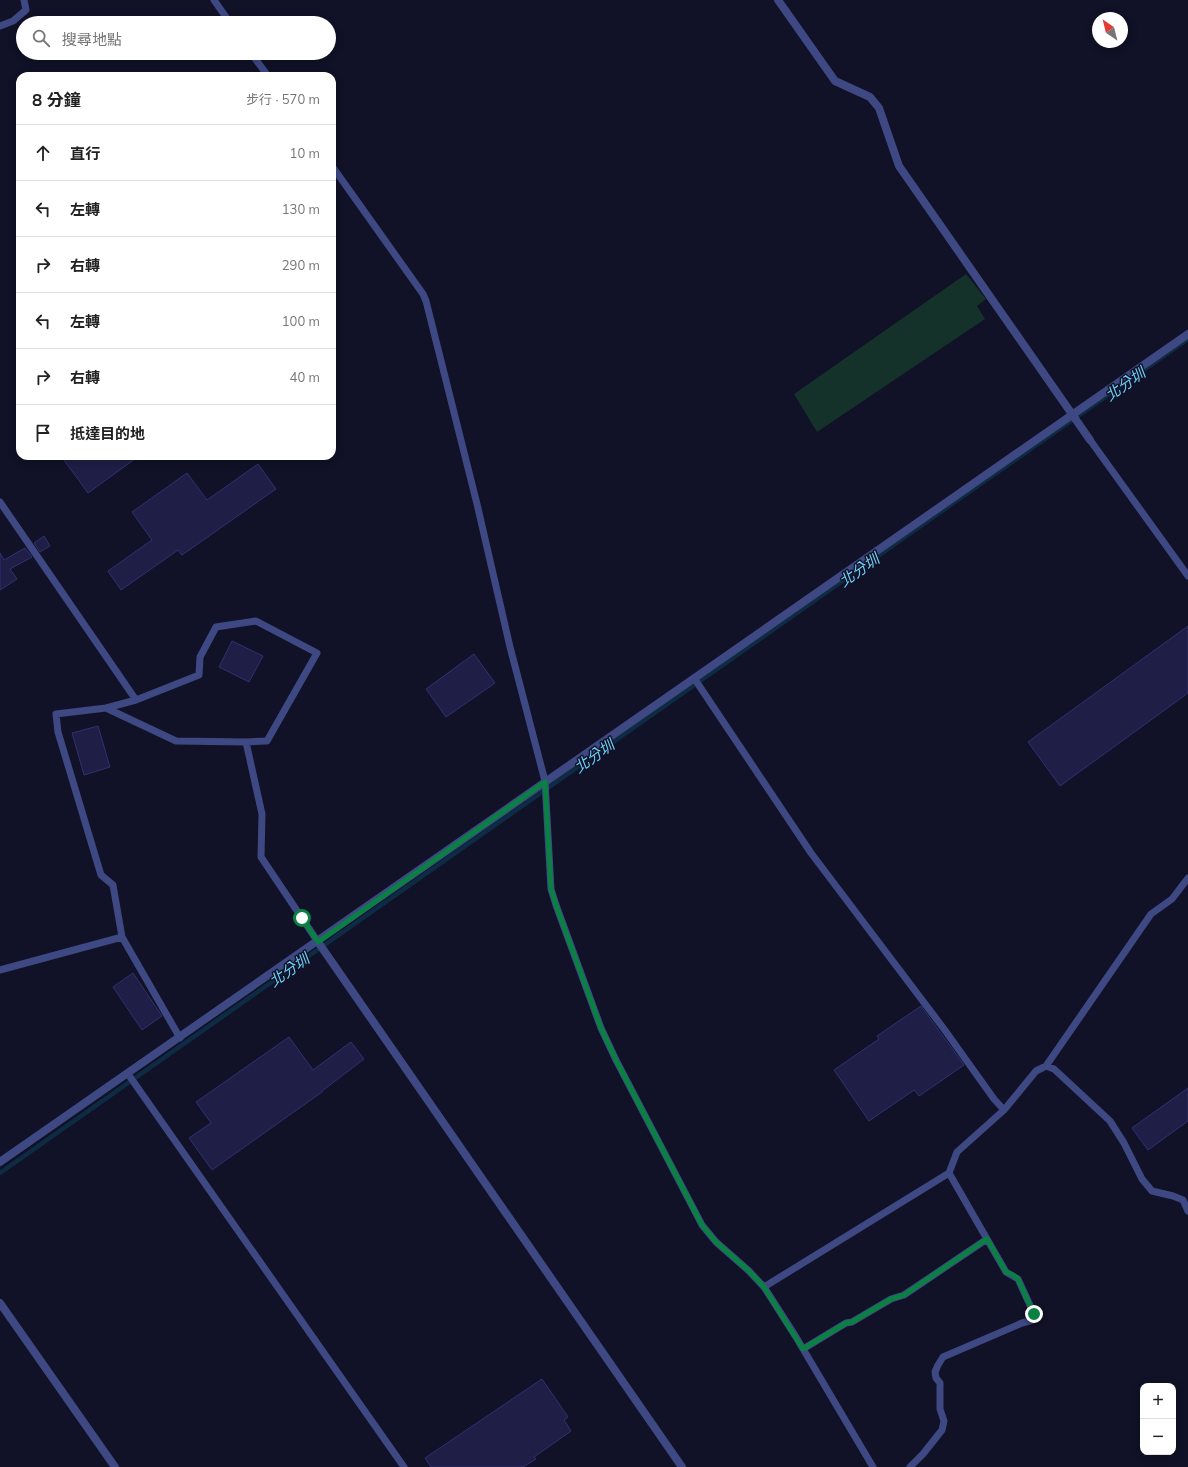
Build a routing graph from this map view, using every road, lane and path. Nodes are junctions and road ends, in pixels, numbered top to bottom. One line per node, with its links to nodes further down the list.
1 (24, 0): 4 (lane)
2 (214, 0): 5 (lane)
3 (778, 0): 12 (street)
4 (19, 16)
5 (225, 16)
6 (16, 18): 7 (lane)
7 (0, 26)
8 (256, 60): 9 (lane)
9 (265, 72)
10 (336, 172): 20 (lane)
11 (1188, 334): 12 (street)
12 (1072, 415): 13 (street); 16 (street)
13 (1090, 440): 15 (lane)
14 (0, 502): 17 (lane)
15 (1188, 576)
16 (694, 678): 20 (street); 28 (lane)
17 (136, 700): 18 (lane); 19 (lane)
18 (106, 708): 19 (lane); 22 (lane)
19 (246, 742): 23 (lane)
20 (545, 782): 23 (street); 33 (lane)
21 (1188, 878): 26 (lane)
22 (122, 937): 24 (lane); 25 (lane)
23 (318, 942): 25 (street); 38 (street)
24 (0, 970)
25 (180, 1038): 27 (street)
26 (1046, 1066): 28 (lane); 31 (lane)
27 (128, 1074): 29 (street); 37 (lane)
28 (1004, 1110): 30 (lane)
29 (0, 1162)
30 (950, 1173): 32 (lane); 33 (lane)
31 (1188, 1211)
32 (987, 1239): 35 (lane); 40 (lane)
33 (764, 1287): 35 (lane)
34 (0, 1303): 36 (street)
35 (803, 1349): 39 (lane)
36 (115, 1467)
37 (404, 1467)
38 (682, 1467)
39 (873, 1467)
40 (910, 1467)

